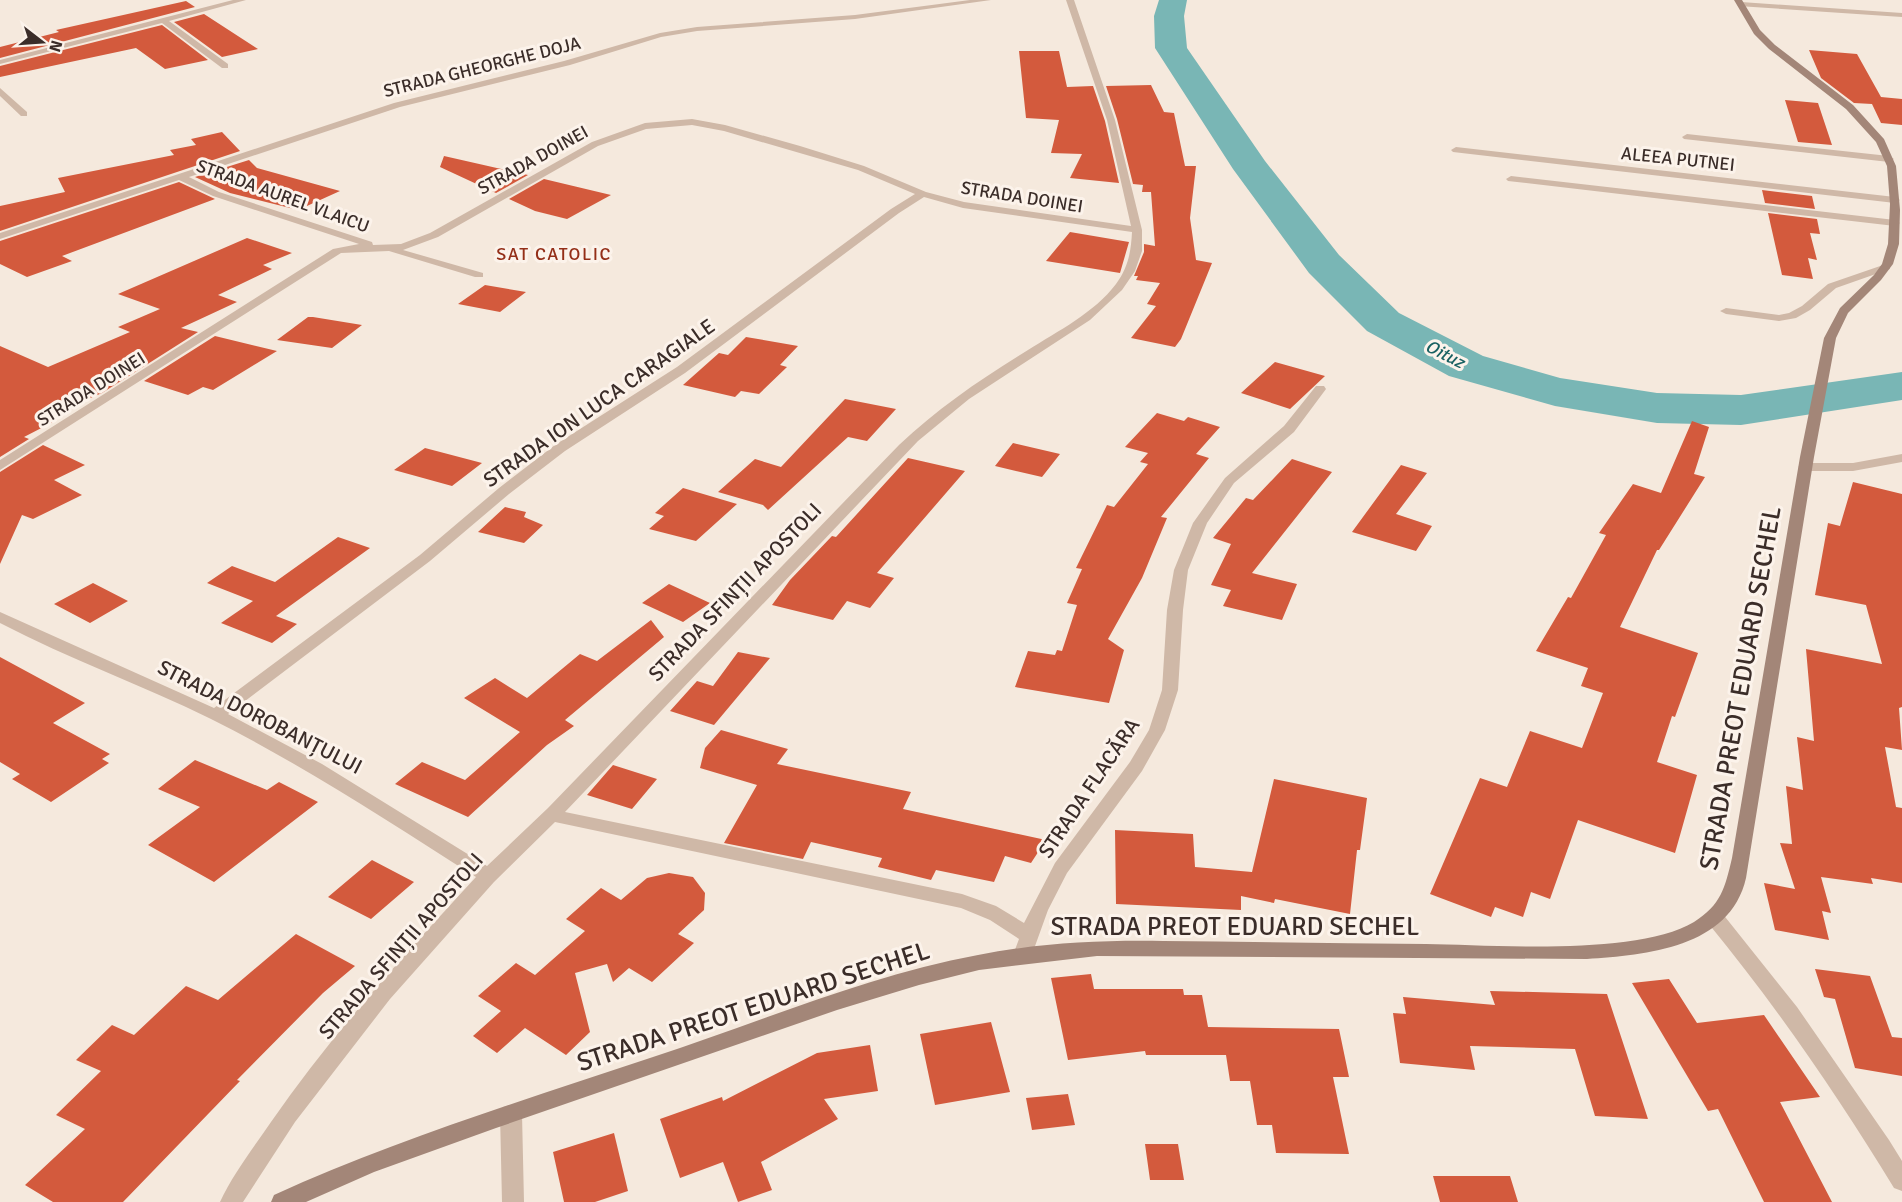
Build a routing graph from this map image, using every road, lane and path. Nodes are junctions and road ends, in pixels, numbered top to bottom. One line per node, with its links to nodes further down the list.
1 (242, 0): 6 (street)
2 (987, 0): 14 (street, STRADA GHEORGHE DOJA)
3 (1070, 0): 19 (street, STRADA SFINȚII APOSTOLI)
4 (1740, 2): 5 (street); 13 (street)
5 (1902, 15)
6 (164, 21): 7 (street); 8 (street)
7 (0, 62)
8 (225, 66)
9 (0, 91): 10 (street)
10 (24, 114)
11 (1687, 136): 13 (street)
12 (1456, 150): 17 (street, ALEEA PUTNEI)
13 (1889, 159): 17 (street)
14 (179, 176): 20 (street, STRADA GHEORGHE DOJA); 21 (street, STRADA AUREL VLAICU)
15 (1511, 179): 18 (street)
16 (923, 194): 19 (street, STRADA DOINEI); 22 (street, STRADA DOINEI); 31 (street, STRADA ION LUCA CARAGIALE)
17 (1895, 200): 18 (street)
18 (1894, 223): 23 (street)
19 (1137, 230): 32 (street, STRADA SFINȚII APOSTOLI)
20 (0, 236)
21 (377, 248): 22 (street, STRADA DOINEI); 29 (street, STRADA DOINEI)
22 (389, 249): 24 (street)
23 (1886, 267): 25 (street); 28 (street, STRADA PREOT EDUARD SECHEL)
24 (479, 275)
25 (1726, 311)
26 (1320, 390): 35 (street, STRADA FLACĂRA)
27 (1902, 458): 28 (street)
28 (1806, 462): 34 (street, STRADA PREOT EDUARD SECHEL)
29 (0, 466)
30 (0, 617): 31 (street, STRADA DOROBANȚULUI)
31 (216, 715): 33 (street, STRADA DOROBANȚULUI)
32 (551, 815): 33 (street, STRADA SFINȚII APOSTOLI); 35 (street)
33 (489, 876): 39 (street, STRADA SFINȚII APOSTOLI)
34 (1715, 918): 36 (street, STRADA PREOT EDUARD SECHEL); 38 (street)
35 (1029, 936): 36 (street, STRADA FLACĂRA)
36 (1023, 955): 37 (street, STRADA PREOT EDUARD SECHEL)
37 (510, 1114): 40 (street, STRADA PREOT EDUARD SECHEL); 41 (street)
38 (1902, 1181)
39 (231, 1202)
40 (282, 1202)
41 (513, 1202)

